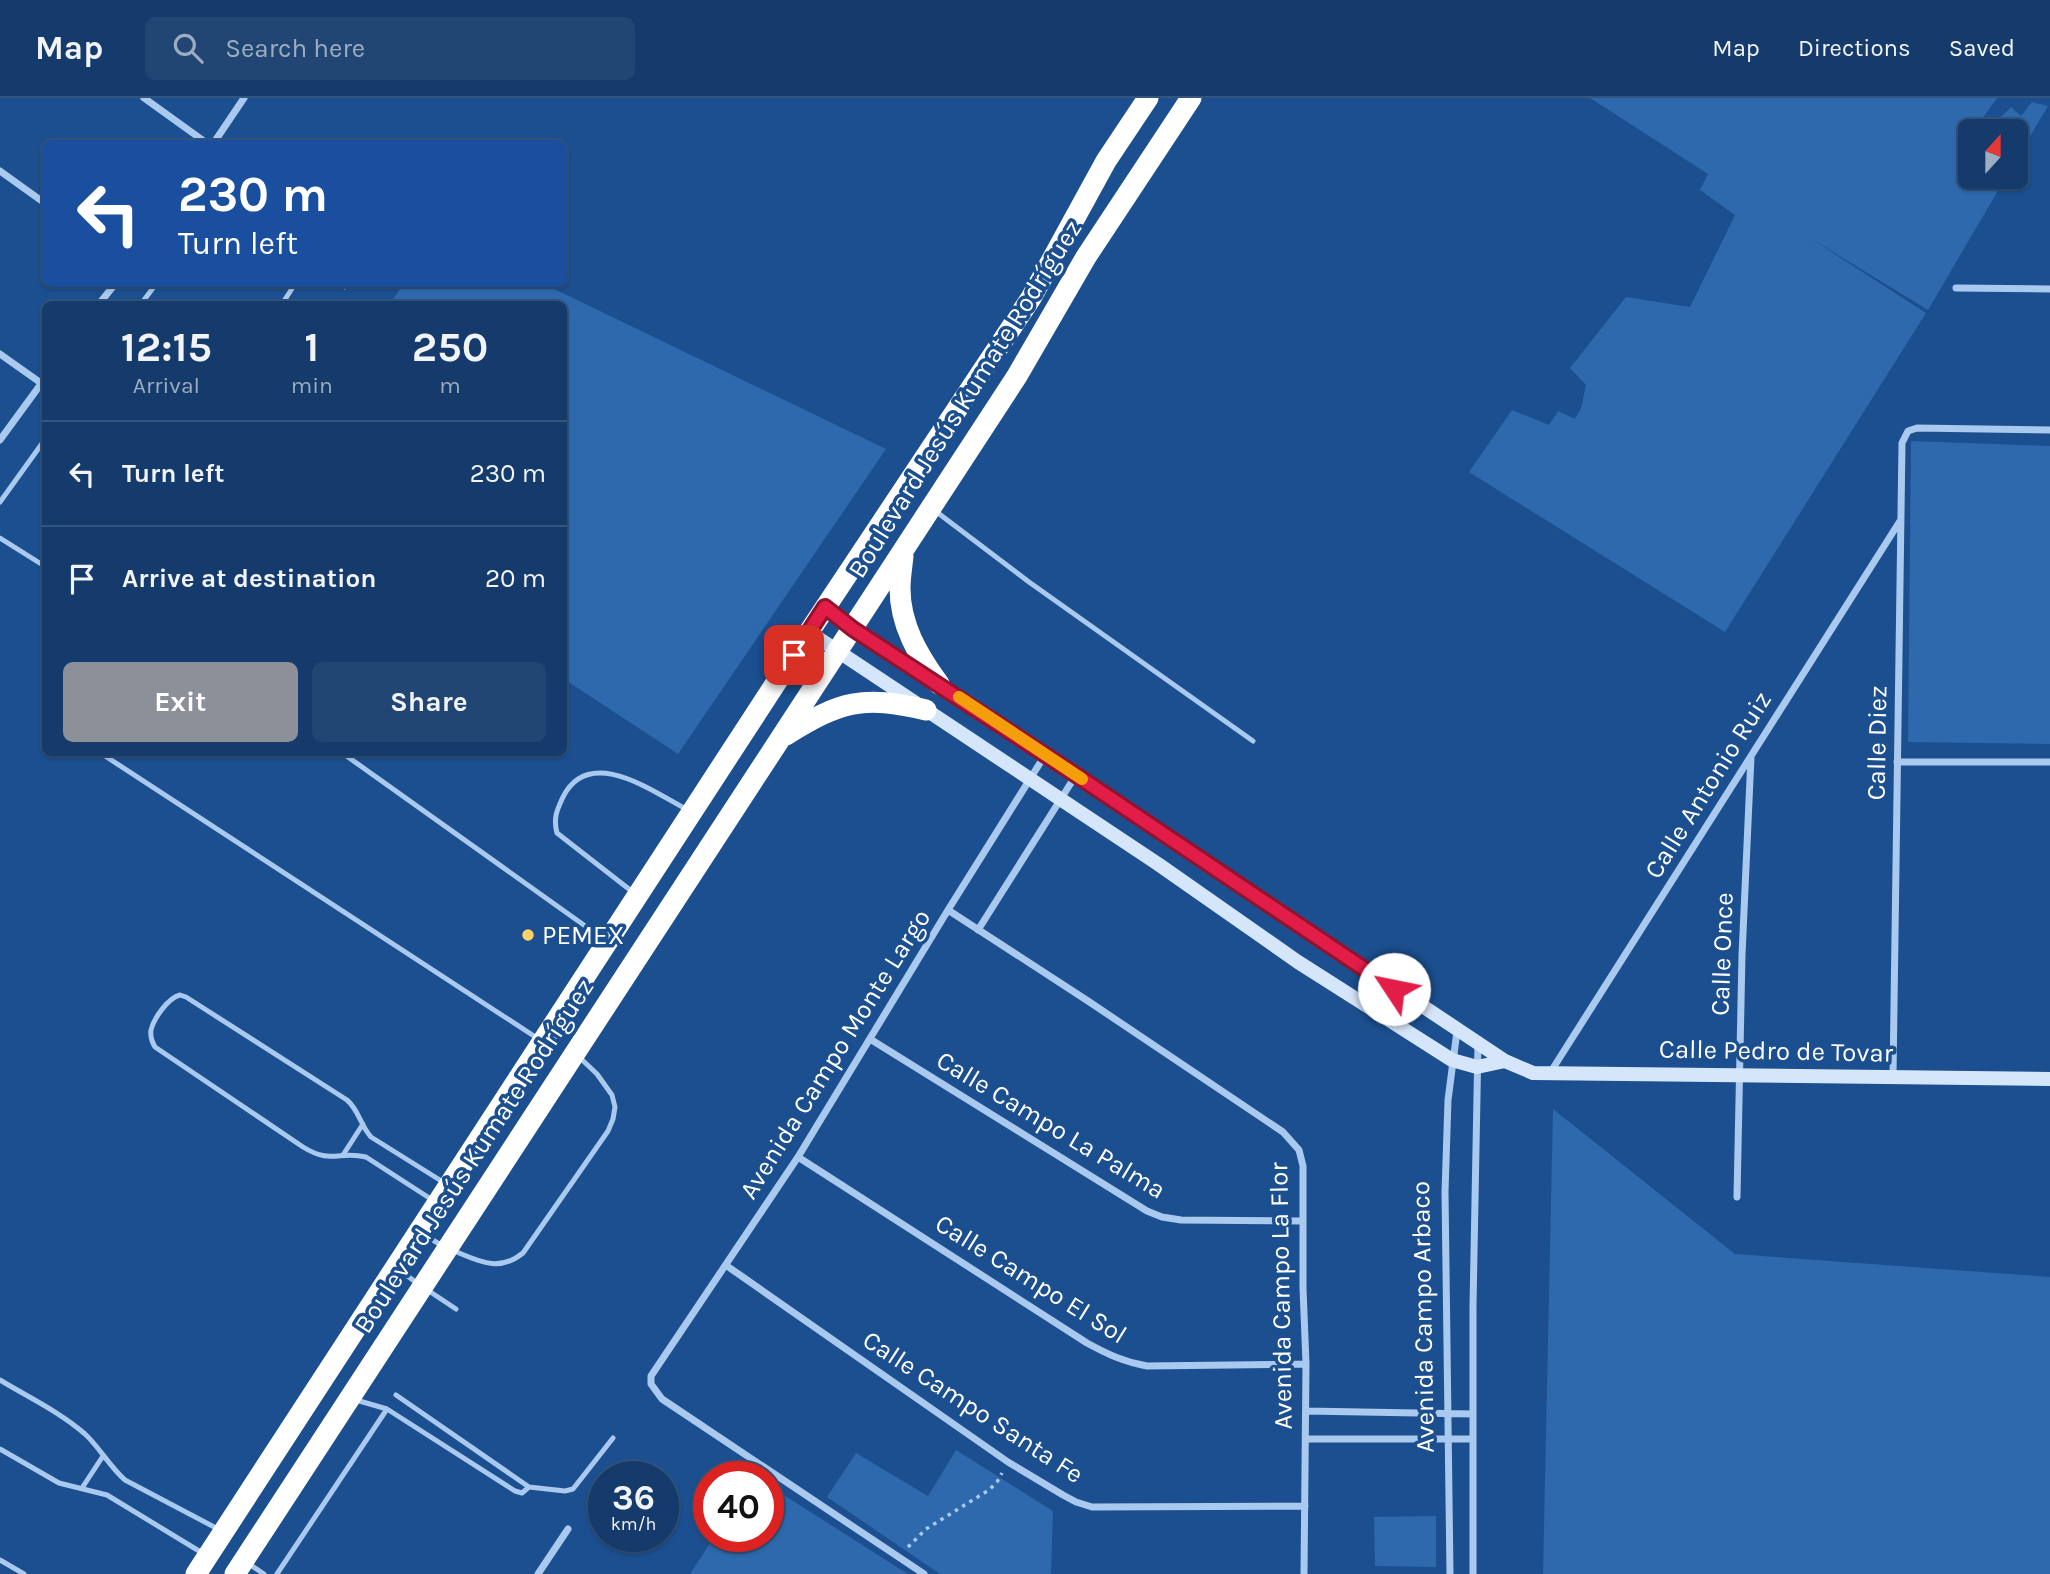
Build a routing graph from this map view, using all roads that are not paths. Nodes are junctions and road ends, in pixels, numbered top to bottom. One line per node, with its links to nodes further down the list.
1 (144, 98): 5 (street)
2 (244, 98): 6 (street)
3 (1148, 98): 7 (highway, Boulevard Jesús Kumate Rodríguez)
4 (1191, 98): 9 (highway, Boulevard Jesús Kumate Rodríguez)
5 (205, 140)
6 (214, 140)
7 (1107, 161): 9 (highway); 27 (highway, Boulevard Jesús Kumate Rodríguez)
8 (0, 171): 10 (street)
9 (1136, 182): 22 (highway, Boulevard Jesús Kumate Rodríguez)
10 (42, 201)
11 (113, 287): 14 (street)
12 (1956, 288): 13 (street)
13 (2050, 289)
14 (101, 301)
15 (0, 354): 16 (street)
16 (42, 379)
17 (42, 381): 19 (street)
18 (2050, 429): 23 (street, Calle Diez)
19 (0, 440)
20 (42, 444): 21 (lane)
21 (0, 502)
22 (932, 508): 25 (highway, Boulevard Jesús Kumate Rodríguez); 34 (lane)
23 (1901, 520): 38 (street, Calle Antonio Ruiz); 39 (street, Calle Diez)
24 (0, 538): 26 (lane)
25 (904, 551): 28 (highway, Boulevard Jesús Kumate Rodríguez); 31 (highway)
26 (42, 564)
27 (825, 607): 28 (street); 29 (highway, Boulevard Jesús Kumate Rodríguez)
28 (853, 629): 30 (highway, Boulevard Jesús Kumate Rodríguez); 31 (street)
29 (809, 632): 30 (street); 44 (highway, Boulevard Jesús Kumate Rodríguez)
30 (837, 653): 32 (street); 33 (highway, Boulevard Jesús Kumate Rodríguez)
31 (939, 684): 35 (street)
32 (926, 710): 33 (highway); 42 (street)
33 (781, 738): 53 (highway, Boulevard Jesús Kumate Rodríguez)
34 (1253, 741)
35 (1045, 755): 41 (street); 42 (street, Avenida Campo Monte Largo)
36 (105, 756): 51 (lane)
37 (347, 756): 48 (lane)
38 (1751, 756): 57 (street, Calle Antonio Ruiz); 58 (street, Calle Once)
39 (1897, 762): 40 (street); 59 (street, Calle Diez)
40 (2050, 762)
41 (1076, 775): 43 (street); 49 (street)
42 (1030, 779): 43 (street); 46 (street, Avenida Campo Monte Largo)
43 (1060, 799): 47 (street); 54 (street)
44 (692, 812): 45 (highway, Boulevard Jesús Kumate Rodríguez); 45 (lane)
45 (638, 896): 48 (highway, Boulevard Jesús Kumate Rodríguez)
46 (948, 910): 47 (street, Avenida Campo La Flor); 50 (street, Avenida Campo Monte Largo)
47 (978, 930): 66 (street, Avenida Campo La Flor)
48 (607, 942): 51 (highway, Boulevard Jesús Kumate Rodríguez)
49 (1457, 1031): 52 (street); 54 (street, Avenida Campo Arbaco)
50 (870, 1039): 63 (street, Avenida Campo Monte Largo); 66 (street, Calle Campo La Palma)
51 (543, 1042): 64 (highway, Boulevard Jesús Kumate Rodríguez)
52 (1478, 1043): 55 (street); 56 (street, Avenida Campo Arbaco)
53 (575, 1054): 68 (highway, Boulevard Jesús Kumate Rodríguez); 68 (lane)
54 (1452, 1060): 56 (street); 79 (street, Avenida Campo Arbaco)
55 (1504, 1062): 56 (street); 57 (street, Calle Pedro de Tovar)
56 (1477, 1066): 80 (street, Avenida Campo Arbaco)
57 (1550, 1073): 58 (street, Calle Pedro de Tovar)
58 (1740, 1075): 59 (street, Calle Pedro de Tovar); 65 (street, Calle Once)
59 (1893, 1077): 60 (street, Calle Pedro de Tovar)
60 (2050, 1079)
61 (363, 1124): 62 (lane); 62 (lane); 64 (lane)
62 (343, 1155): 64 (lane)
63 (799, 1157): 69 (street, Avenida Campo Monte Largo); 73 (street, Calle Campo El Sol)
64 (443, 1194): 67 (highway, Boulevard Jesús Kumate Rodríguez)
65 (1737, 1197)
66 (1303, 1221): 73 (street, Avenida Campo La Flor)
67 (419, 1232): 68 (lane); 70 (highway, Boulevard Jesús Kumate Rodríguez)
68 (448, 1248): 71 (highway, Boulevard Jesús Kumate Rodríguez)
69 (727, 1266): 89 (street, Calle Campo Santa Fe); 99 (street, Avenida Campo Monte Largo)
70 (396, 1267): 71 (lane); 91 (highway, Boulevard Jesús Kumate Rodríguez)
71 (423, 1287): 72 (lane); 76 (highway, Boulevard Jesús Kumate Rodríguez)
72 (456, 1309)
73 (1306, 1364): 78 (street, Avenida Campo La Flor)
74 (0, 1380): 86 (lane)
75 (396, 1395): 87 (lane)
76 (350, 1398): 77 (lane); 94 (highway, Boulevard Jesús Kumate Rodríguez)
77 (387, 1409): 87 (lane); 97 (lane)
78 (1306, 1410): 79 (street); 83 (street, Avenida Campo La Flor)
79 (1448, 1412): 80 (street); 82 (street, Avenida Campo Arbaco)
80 (1473, 1414): 84 (street, Avenida Campo Arbaco)
81 (613, 1438): 87 (lane)
82 (1449, 1438): 83 (street); 84 (street); 101 (street, Avenida Campo Arbaco)
83 (1306, 1439): 89 (street, Avenida Campo La Flor)
84 (1473, 1439): 102 (street, Avenida Campo Arbaco)
85 (0, 1449): 88 (lane)
86 (103, 1456): 88 (lane); 91 (lane)
87 (529, 1487)
88 (82, 1488): 93 (lane)
89 (1305, 1506): 100 (street, Avenida Campo La Flor)
90 (568, 1529): 98 (street)
91 (224, 1532): 93 (highway, Boulevard Jesús Kumate Rodríguez)
92 (0, 1560): 95 (lane)
93 (202, 1565)
94 (239, 1567): 96 (lane)
95 (24, 1574)
96 (264, 1574)
97 (277, 1574)
98 (538, 1574)
99 (923, 1574)
100 (1304, 1574)
101 (1450, 1574)
102 (1473, 1574)

